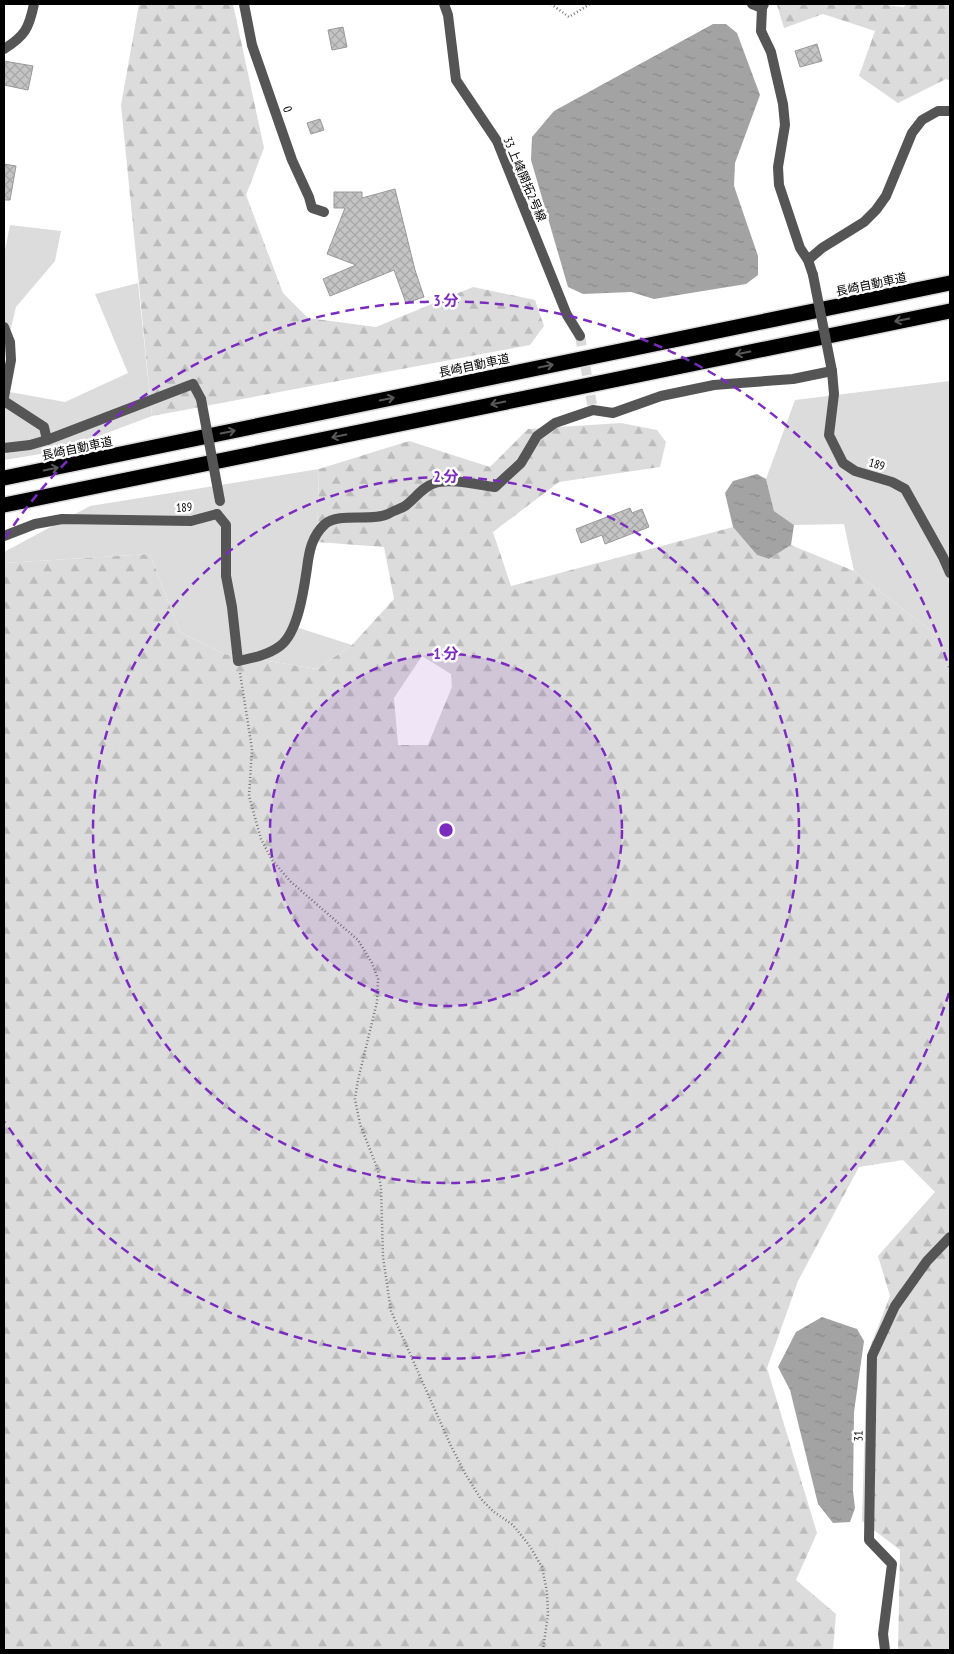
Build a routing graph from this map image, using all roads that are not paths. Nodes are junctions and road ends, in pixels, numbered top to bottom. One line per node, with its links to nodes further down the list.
1 (34, 4): 6 (street)
2 (244, 4): 8 (street, 0)
3 (444, 4): 13 (street, 33 上峰開拓2号線)
4 (752, 4): 5 (street)
5 (763, 6): 9 (street, 189)
6 (4, 49)
7 (950, 110): 9 (street)
8 (324, 212)
9 (808, 260): 14 (street, 189, bridge)
10 (950, 283): 19 (highway, 長崎自動車道, one-way to 10)
11 (950, 311): 20 (highway, one-way to 20)
12 (4, 327): 15 (street)
13 (580, 336)
14 (832, 370): 21 (street); 23 (street, 189)
15 (4, 397)
16 (4, 402): 17 (street)
17 (47, 440): 18 (street); 21 (street, bridge)
18 (4, 448)
19 (4, 478)
20 (4, 505)
21 (217, 514): 22 (street, 189)
22 (4, 536)
23 (950, 573)
24 (950, 1237): 25 (street, 31)
25 (885, 1650)

